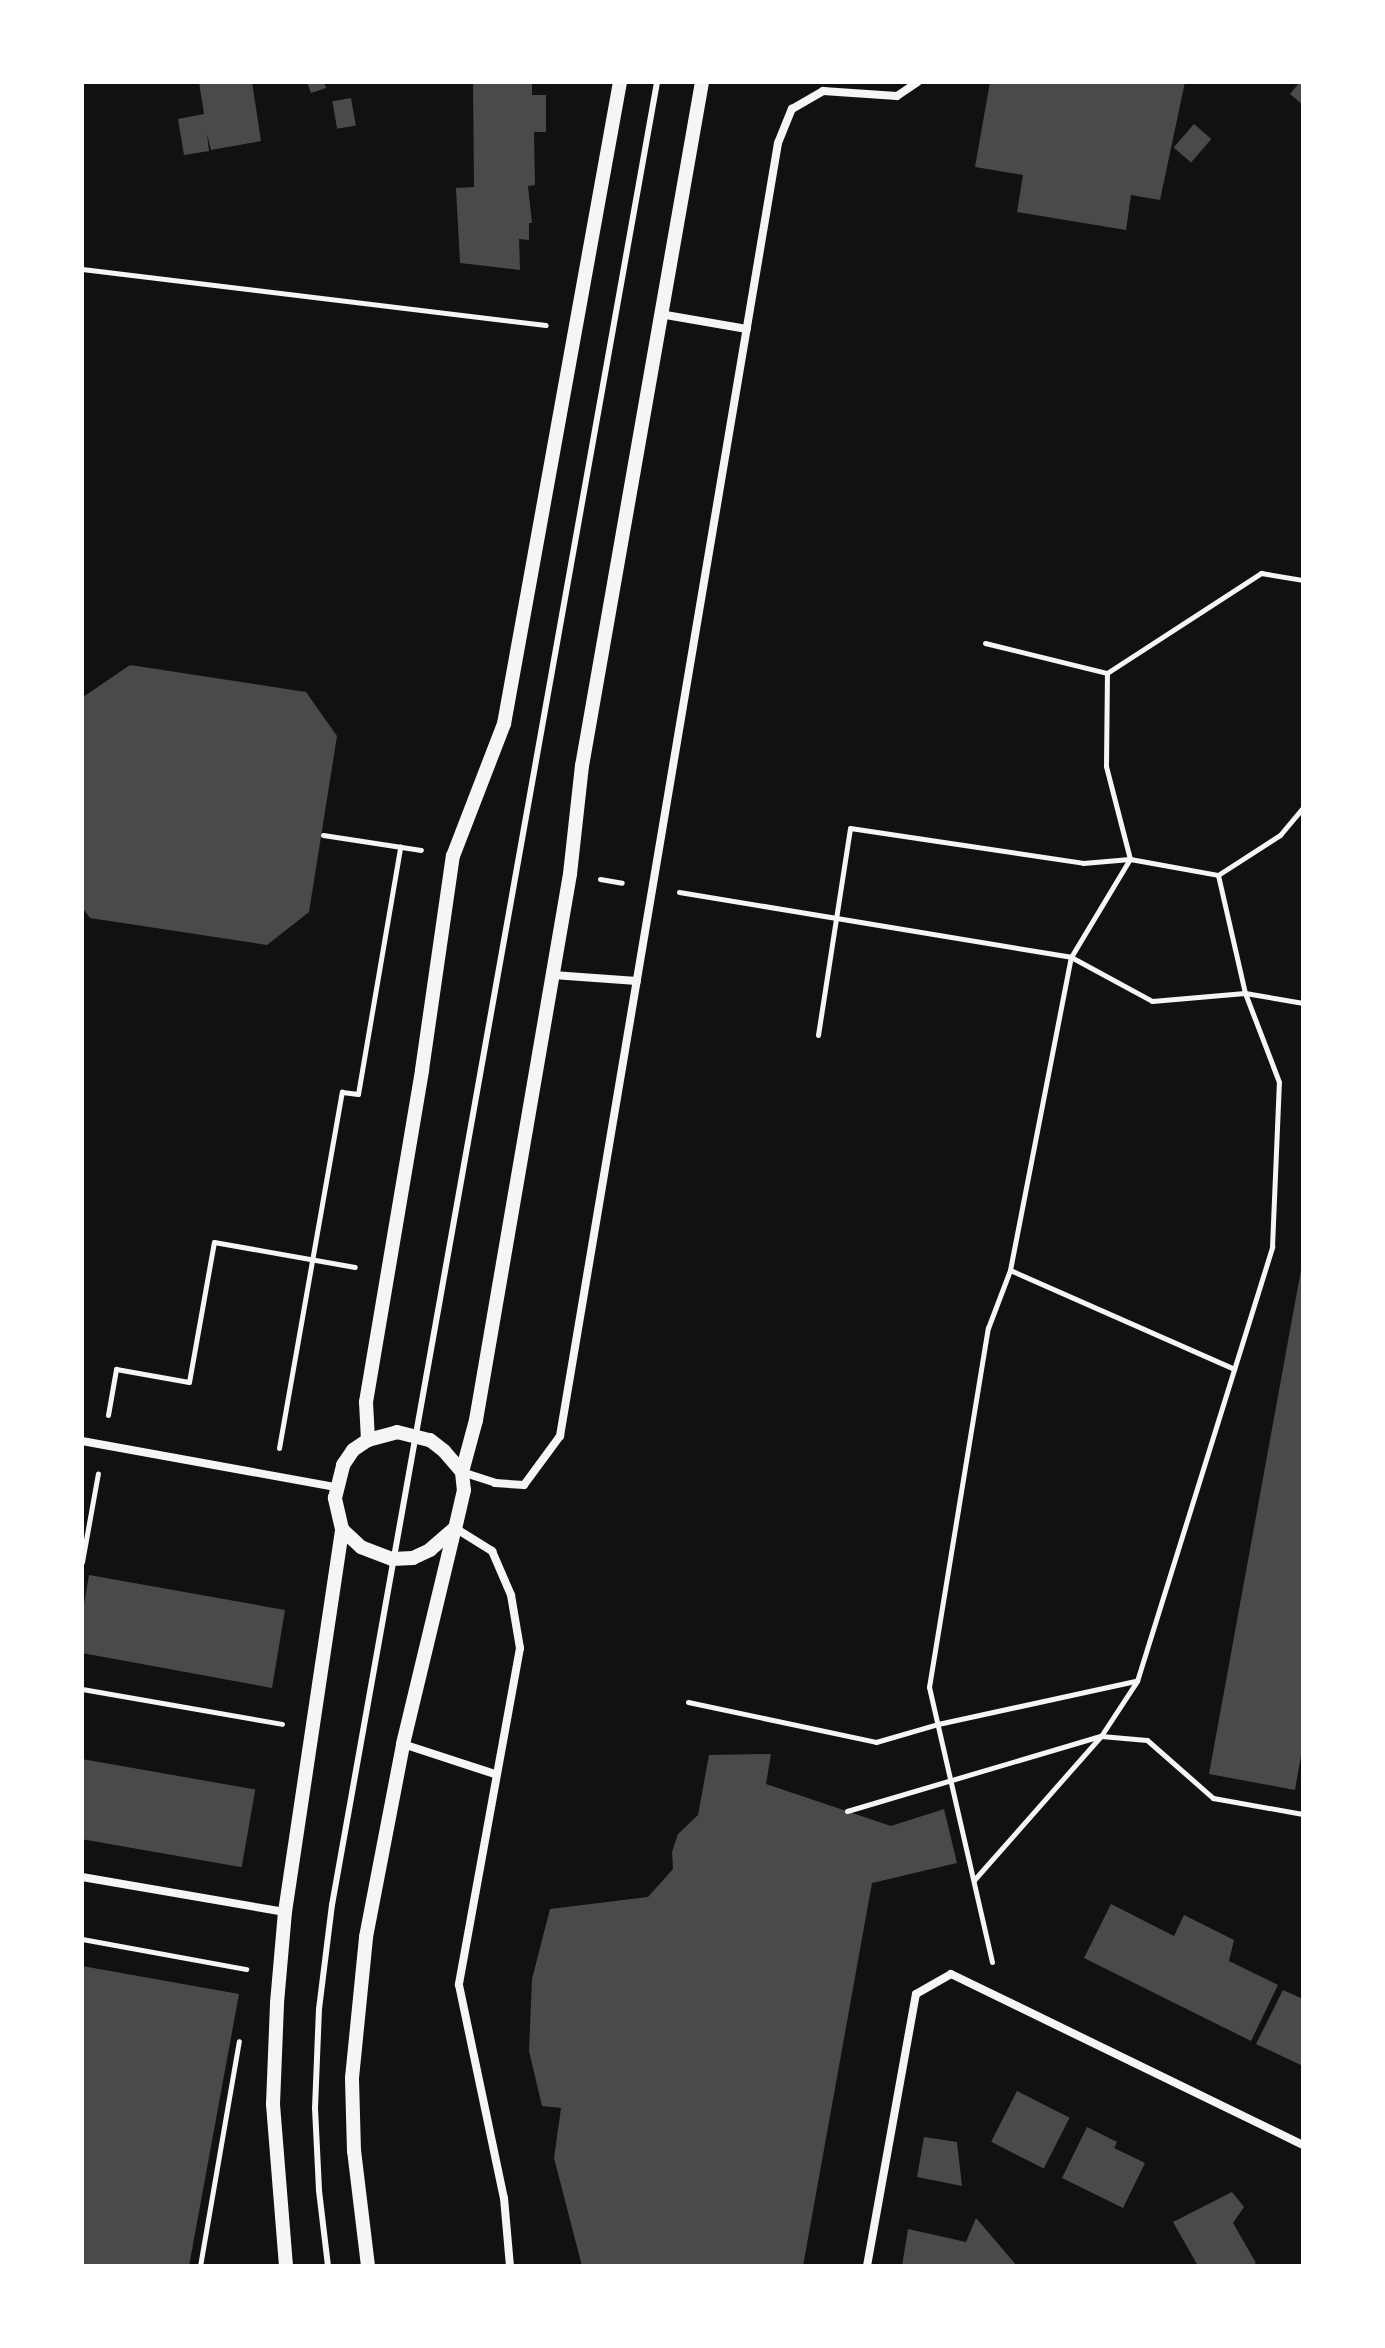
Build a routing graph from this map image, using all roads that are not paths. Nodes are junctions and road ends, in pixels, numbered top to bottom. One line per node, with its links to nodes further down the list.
1 (620, 82): 10 (street)
2 (657, 82): 9 (lane)
3 (702, 82): 5 (street)
4 (918, 82): 6 (street)
5 (659, 314): 6 (street); 7 (street)
6 (747, 329): 8 (street)
7 (553, 975): 8 (street); 12 (street)
8 (637, 981): 12 (street)
9 (414, 1434): 10 (street); 12 (street); 16 (lane)
10 (368, 1440): 13 (street)
11 (82, 1441): 13 (street)
12 (462, 1472): 14 (street)
13 (336, 1487): 15 (street)
14 (455, 1528): 16 (street); 17 (street); 18 (street)
15 (342, 1529): 16 (street); 20 (street)
16 (392, 1559): 23 (lane)
17 (403, 1744): 18 (street); 24 (street)
18 (495, 1774): 25 (street)
19 (82, 1877): 20 (street)
20 (285, 1912): 22 (street)
21 (1303, 2145): 26 (street)
22 (286, 2266)
23 (328, 2266)
24 (368, 2266)
25 (510, 2266)
26 (867, 2266)

